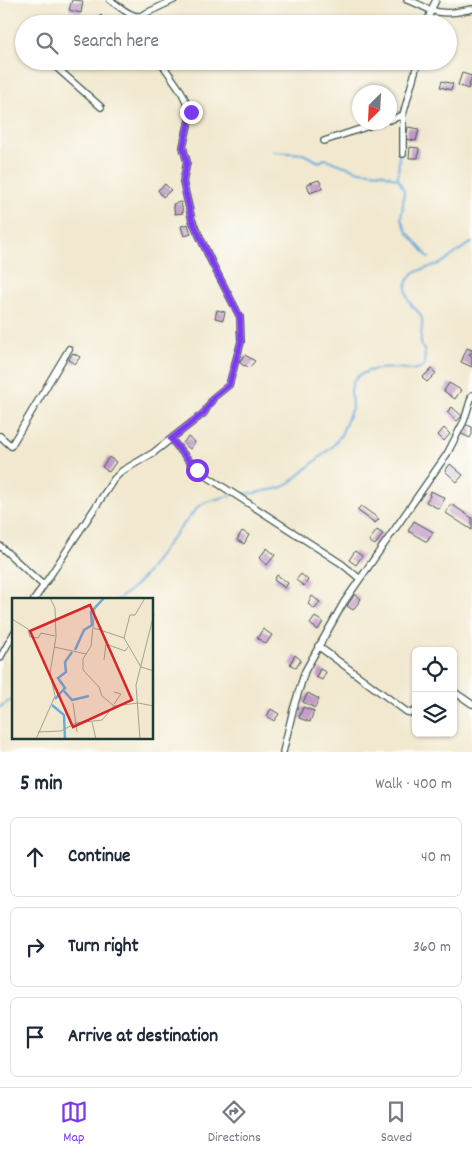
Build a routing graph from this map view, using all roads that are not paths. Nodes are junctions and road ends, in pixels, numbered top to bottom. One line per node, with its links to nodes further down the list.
1 (110, 0): 7 (street)
2 (174, 0): 8 (street)
3 (407, 0): 6 (street)
4 (436, 0): 6 (street)
5 (472, 9): 6 (street)
6 (431, 10): 9 (street)
7 (132, 15)
8 (142, 15)
9 (430, 15)
10 (59, 70): 13 (street)
11 (166, 70): 22 (street)
12 (416, 70): 14 (street)
13 (101, 107)
14 (403, 116): 15 (street); 18 (street)
15 (397, 118)
16 (356, 130): 17 (street)
17 (324, 140)
18 (403, 154)
19 (69, 349): 21 (street)
20 (472, 395): 24 (street)
21 (0, 436)
22 (171, 439): 24 (street); 25 (street)
23 (0, 546): 25 (street)
24 (360, 578): 28 (street)
25 (42, 585): 26 (street)
26 (35, 598)
27 (12, 636): 29 (street)
28 (318, 646): 32 (street); 33 (street)
29 (0, 658)
30 (454, 692): 31 (street)
31 (472, 704)
32 (412, 713)
33 (283, 752)

